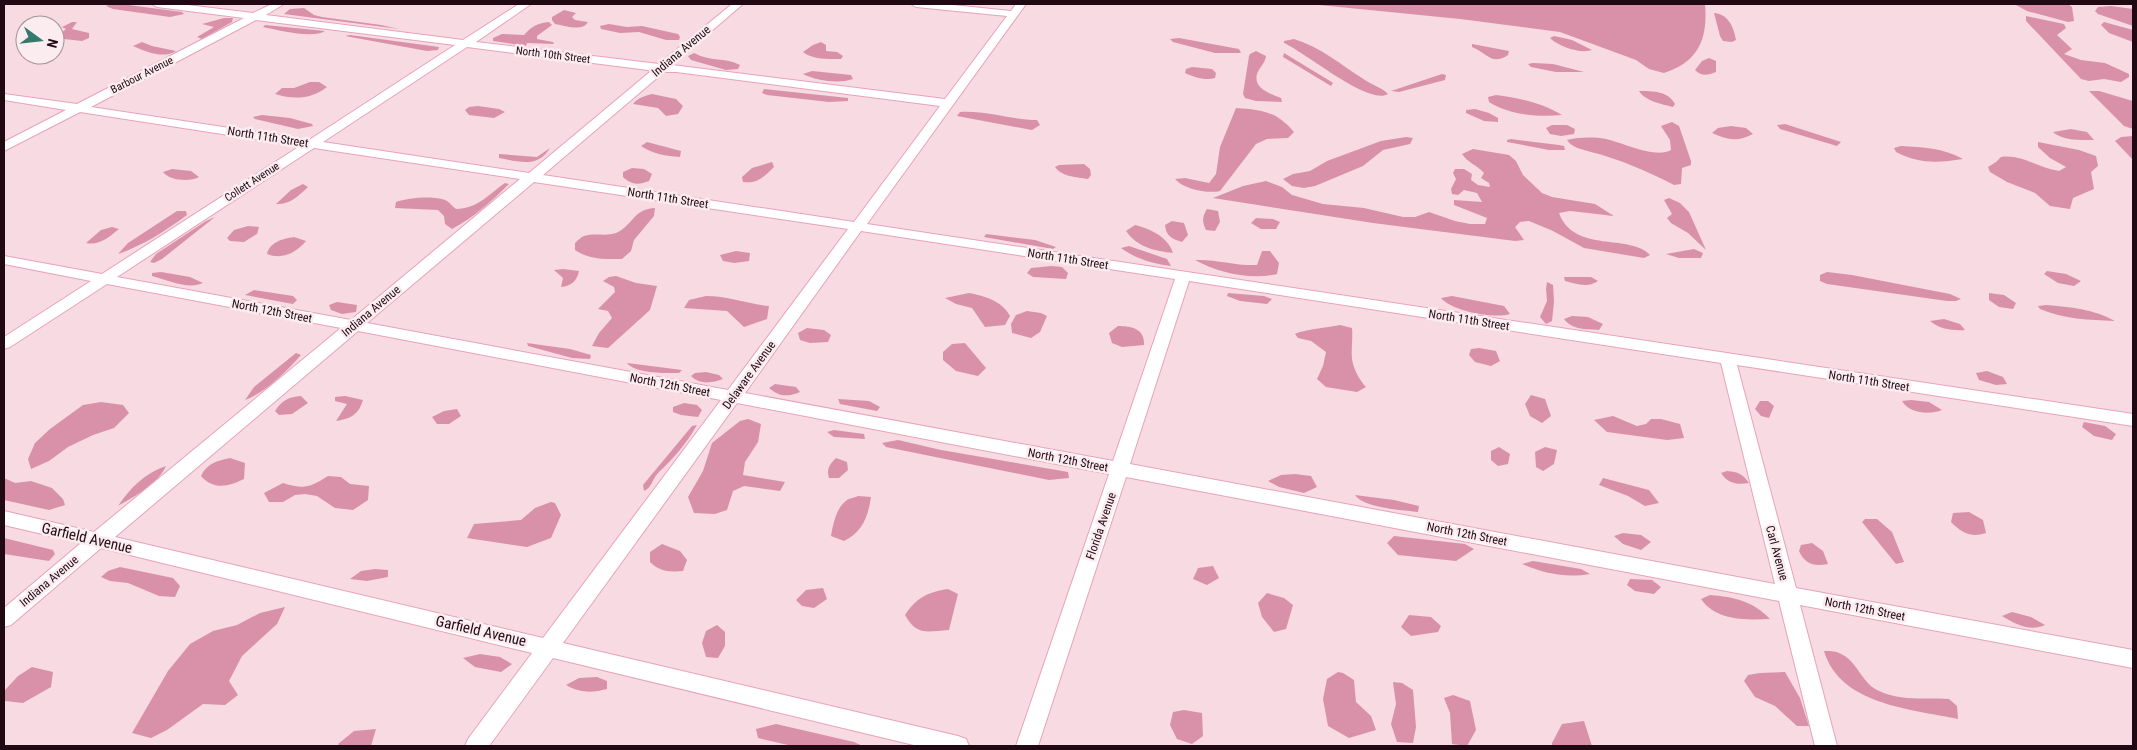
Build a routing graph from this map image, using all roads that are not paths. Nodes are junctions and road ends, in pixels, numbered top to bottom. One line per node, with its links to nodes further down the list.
1 (157, 4): 7 (street, North 10th Street)
2 (280, 4): 7 (street, Barbour Avenue)
3 (526, 4): 8 (street, Collett Avenue)
4 (738, 4): 9 (street, Indiana Avenue)
5 (916, 4): 6 (street)
6 (1017, 9): 11 (street, Delaware Avenue)
7 (255, 16): 8 (street, North 10th Street); 12 (street, Barbour Avenue)
8 (465, 43): 9 (street, North 10th Street); 13 (street, Collett Avenue)
9 (662, 68): 11 (street, North 10th Street); 15 (street, Indiana Avenue)
10 (4, 97): 12 (street, North 11th Street)
11 (948, 103): 16 (street, Delaware Avenue)
12 (78, 108): 13 (street, North 11th Street); 14 (street, Barbour Avenue)
13 (311, 144): 15 (street, North 11th Street); 19 (street, Collett Avenue)
14 (4, 147)
15 (531, 177): 16 (street, North 11th Street); 20 (street, Indiana Avenue)
16 (858, 226): 18 (street, North 11th Street); 23 (street, Delaware Avenue)
17 (4, 260): 19 (street, North 12th Street)
18 (1183, 277): 22 (street, North 11th Street); 25 (street, Florida Avenue)
19 (104, 279): 20 (street, North 12th Street); 21 (street, Collett Avenue)
20 (353, 326): 23 (street, North 12th Street); 27 (street, Indiana Avenue)
21 (4, 344)
22 (1728, 360): 24 (street, North 11th Street); 28 (street, Carl Avenue)
23 (732, 397): 25 (street, North 12th Street); 30 (street, Delaware Avenue)
24 (2133, 420)
25 (1120, 469): 28 (street, North 12th Street); 34 (street, Florida Avenue)
26 (4, 518): 27 (street, Garfield Avenue)
27 (98, 540): 29 (street, Indiana Avenue); 30 (street, Garfield Avenue)
28 (1788, 594): 31 (street, North 12th Street); 35 (street, Carl Avenue)
29 (4, 619)
30 (549, 647): 32 (street, Delaware Avenue); 33 (street, Garfield Avenue)
31 (2133, 659)
32 (476, 746)
33 (958, 746)
34 (1027, 746)
35 (1826, 746)

